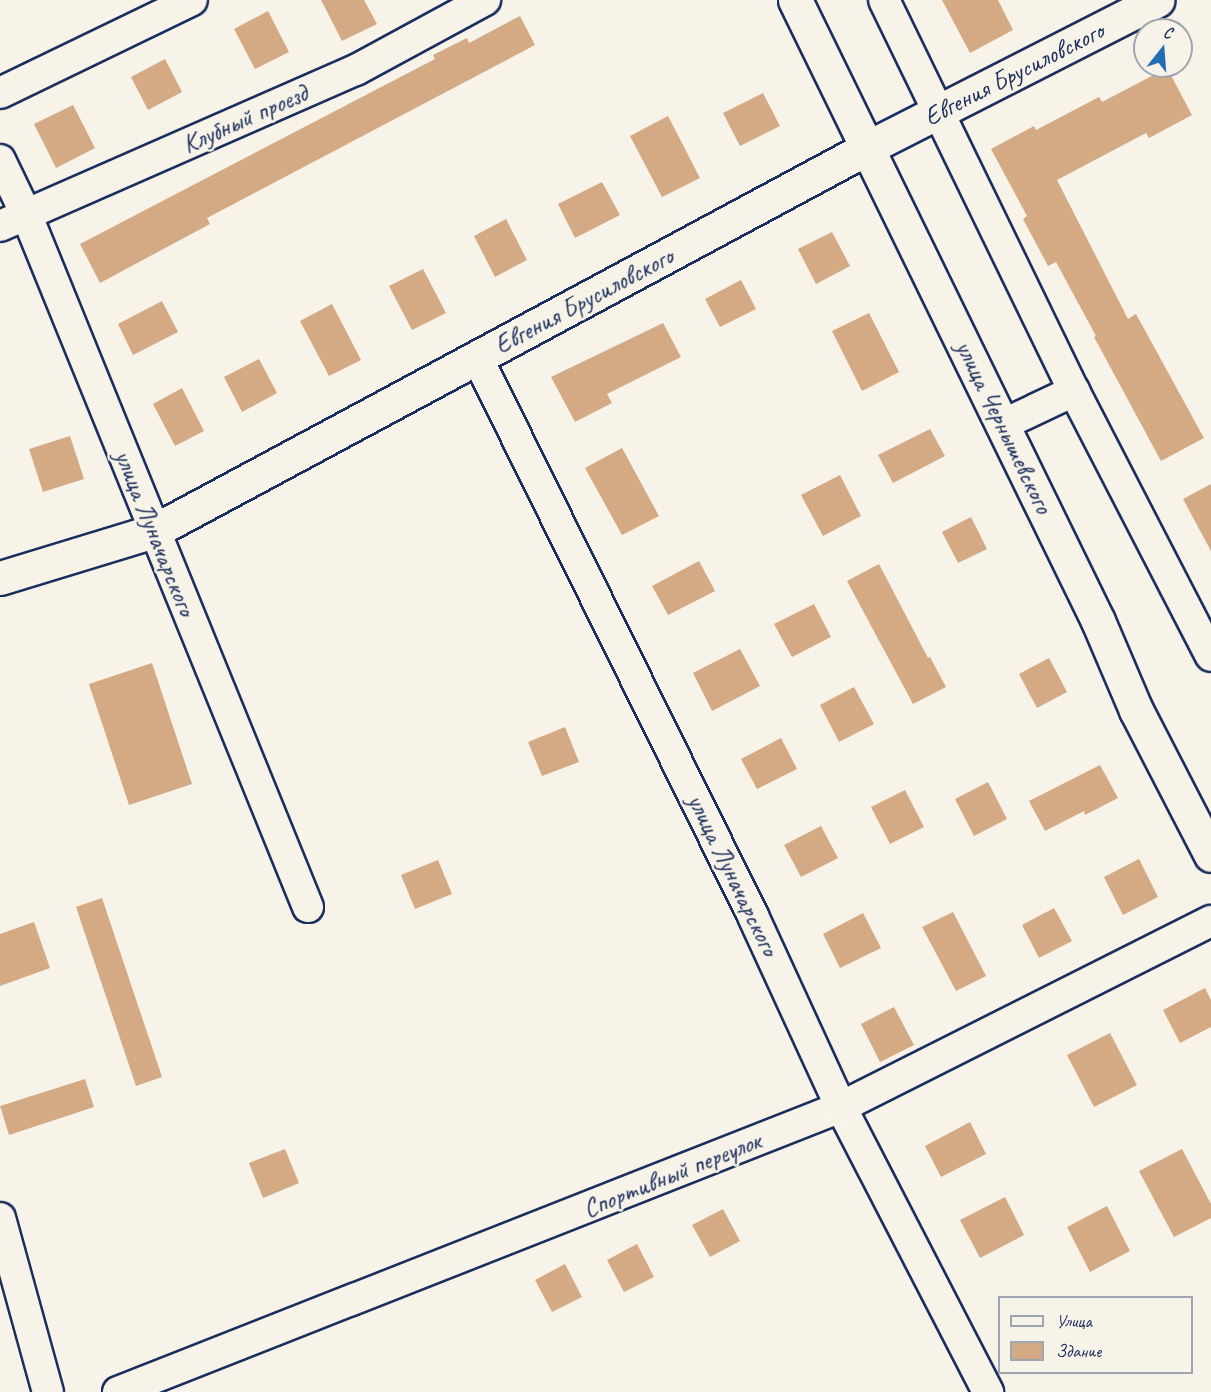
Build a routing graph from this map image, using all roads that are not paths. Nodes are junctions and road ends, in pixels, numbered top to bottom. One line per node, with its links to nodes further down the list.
1 (192, 0): 6 (street)
2 (485, 0): 10 (street, Клубный проезд)
3 (795, 0): 8 (street, улица Чернышевского)
4 (884, 0): 7 (street)
5 (1158, 0): 7 (street, Евгения Брусиловского)
6 (0, 93)
7 (939, 113): 8 (street, Евгения Брусиловского); 12 (street)
8 (867, 148): 11 (street, Евгения Брусиловского); 13 (street, улица Чернышевского)
9 (0, 160): 10 (street, улица Луначарского)
10 (14, 221): 14 (street, улица Луначарского)
11 (478, 358): 14 (street, Евгения Брусиловского); 20 (street, улица Луначарского)
12 (1074, 391): 13 (street); 16 (street)
13 (1002, 425): 17 (street, улица Чернышевского)
14 (153, 531): 15 (street, Евгения Брусиловского); 18 (street, улица Луначарского)
15 (0, 578)
16 (1211, 656)
17 (1211, 855)
18 (308, 907)
19 (1211, 921): 20 (street, Спортивный переулок)
20 (841, 1107): 23 (street, Спортивный переулок); 24 (street, улица Луначарского)
21 (0, 1218): 22 (street)
22 (48, 1392)
23 (118, 1392)
24 (988, 1392)

